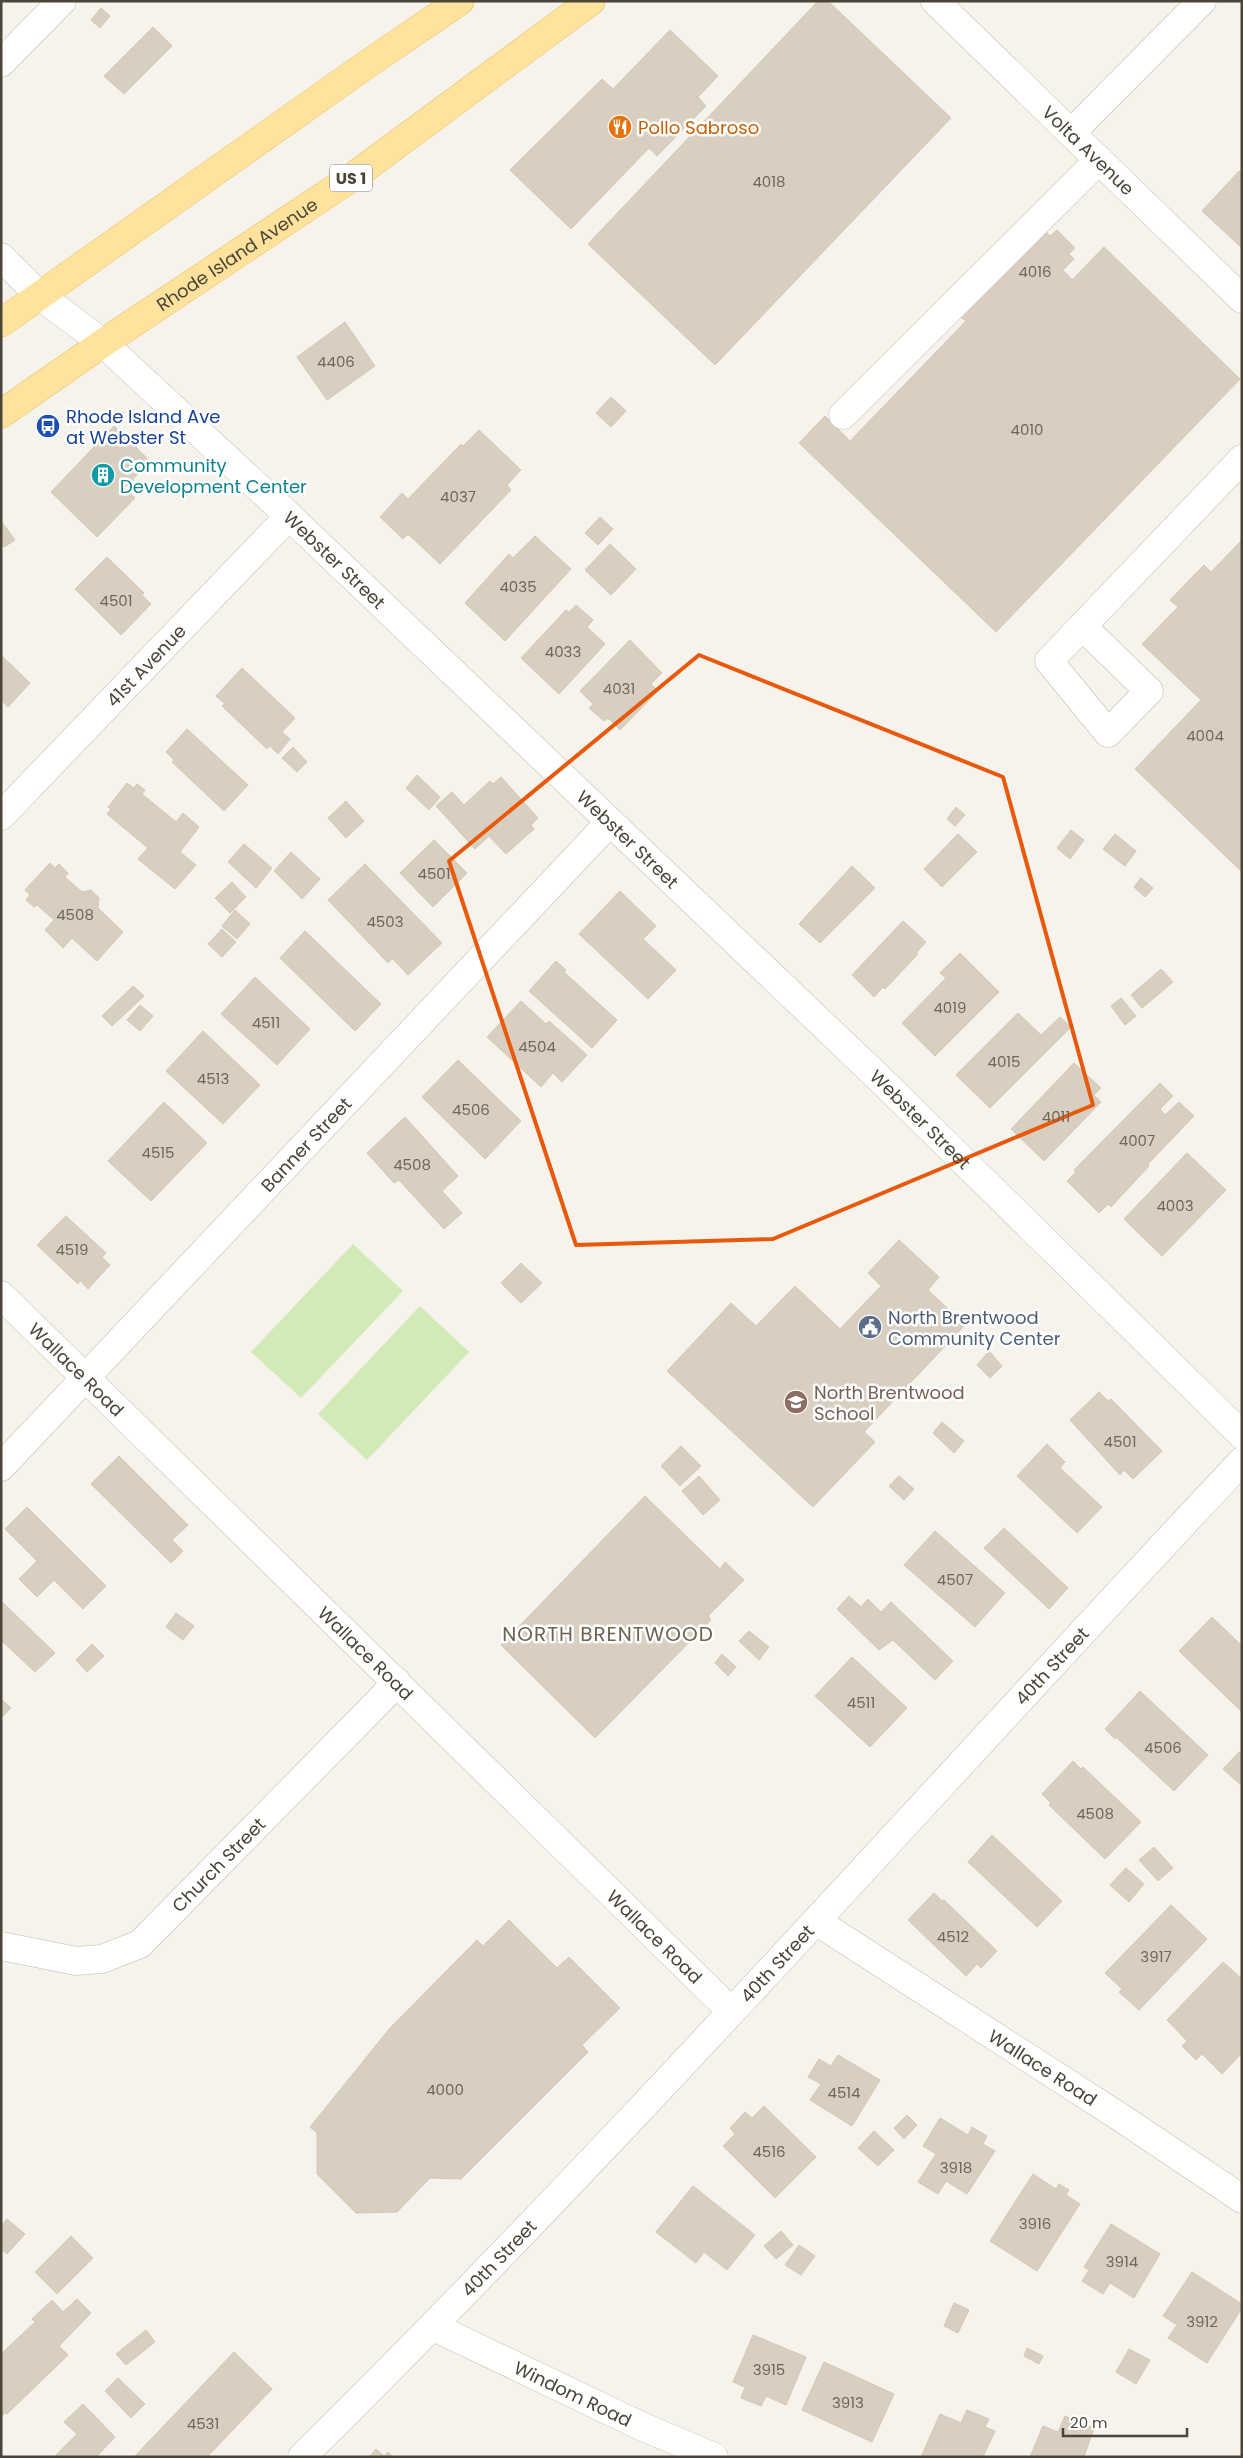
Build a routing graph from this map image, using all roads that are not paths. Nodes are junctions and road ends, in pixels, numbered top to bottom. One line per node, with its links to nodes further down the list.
1 (62, 1): 6 (street)
2 (460, 1): 10 (main road)
3 (591, 1): 13 (main road, Rhode Island Avenue / US 1)
4 (934, 1): 7 (street, Volta Avenue)
5 (1202, 1): 7 (street)
6 (1, 63)
7 (1071, 133): 8 (street, Volta Avenue)
8 (1099, 160): 11 (street, Volta Avenue); 15 (street)
9 (1, 257): 10 (street, Webster Street)
10 (40, 296): 12 (main road); 13 (street, Webster Street)
11 (1242, 300)
12 (1, 323)
13 (103, 343): 14 (main road, Rhode Island Avenue / US 1); 17 (street, Webster Street)
14 (1, 414)
15 (843, 416)
16 (1242, 459): 18 (street)
17 (289, 516): 19 (street, 41st Avenue); 20 (street, Webster Street)
18 (1082, 626)
19 (1, 816)
20 (610, 822): 22 (street, Banner Street); 23 (street, Webster Street)
21 (1, 1295): 22 (street, Wallace Road)
22 (86, 1379): 25 (street, Banner Street); 26 (street, Wallace Road)
23 (1242, 1435)
24 (1242, 1461): 27 (street, 40th Street)
25 (1, 1467)
26 (396, 1681): 28 (street, Church Street); 29 (street, Wallace Road)
27 (816, 1921): 29 (street, 40th Street); 30 (street, Wallace Road)
28 (1, 1946)
29 (731, 2011): 31 (street, 40th Street)
30 (1242, 2200)
31 (434, 2327): 32 (street, 40th Street); 33 (street, Windom Road)
32 (302, 2457)
33 (714, 2457)

